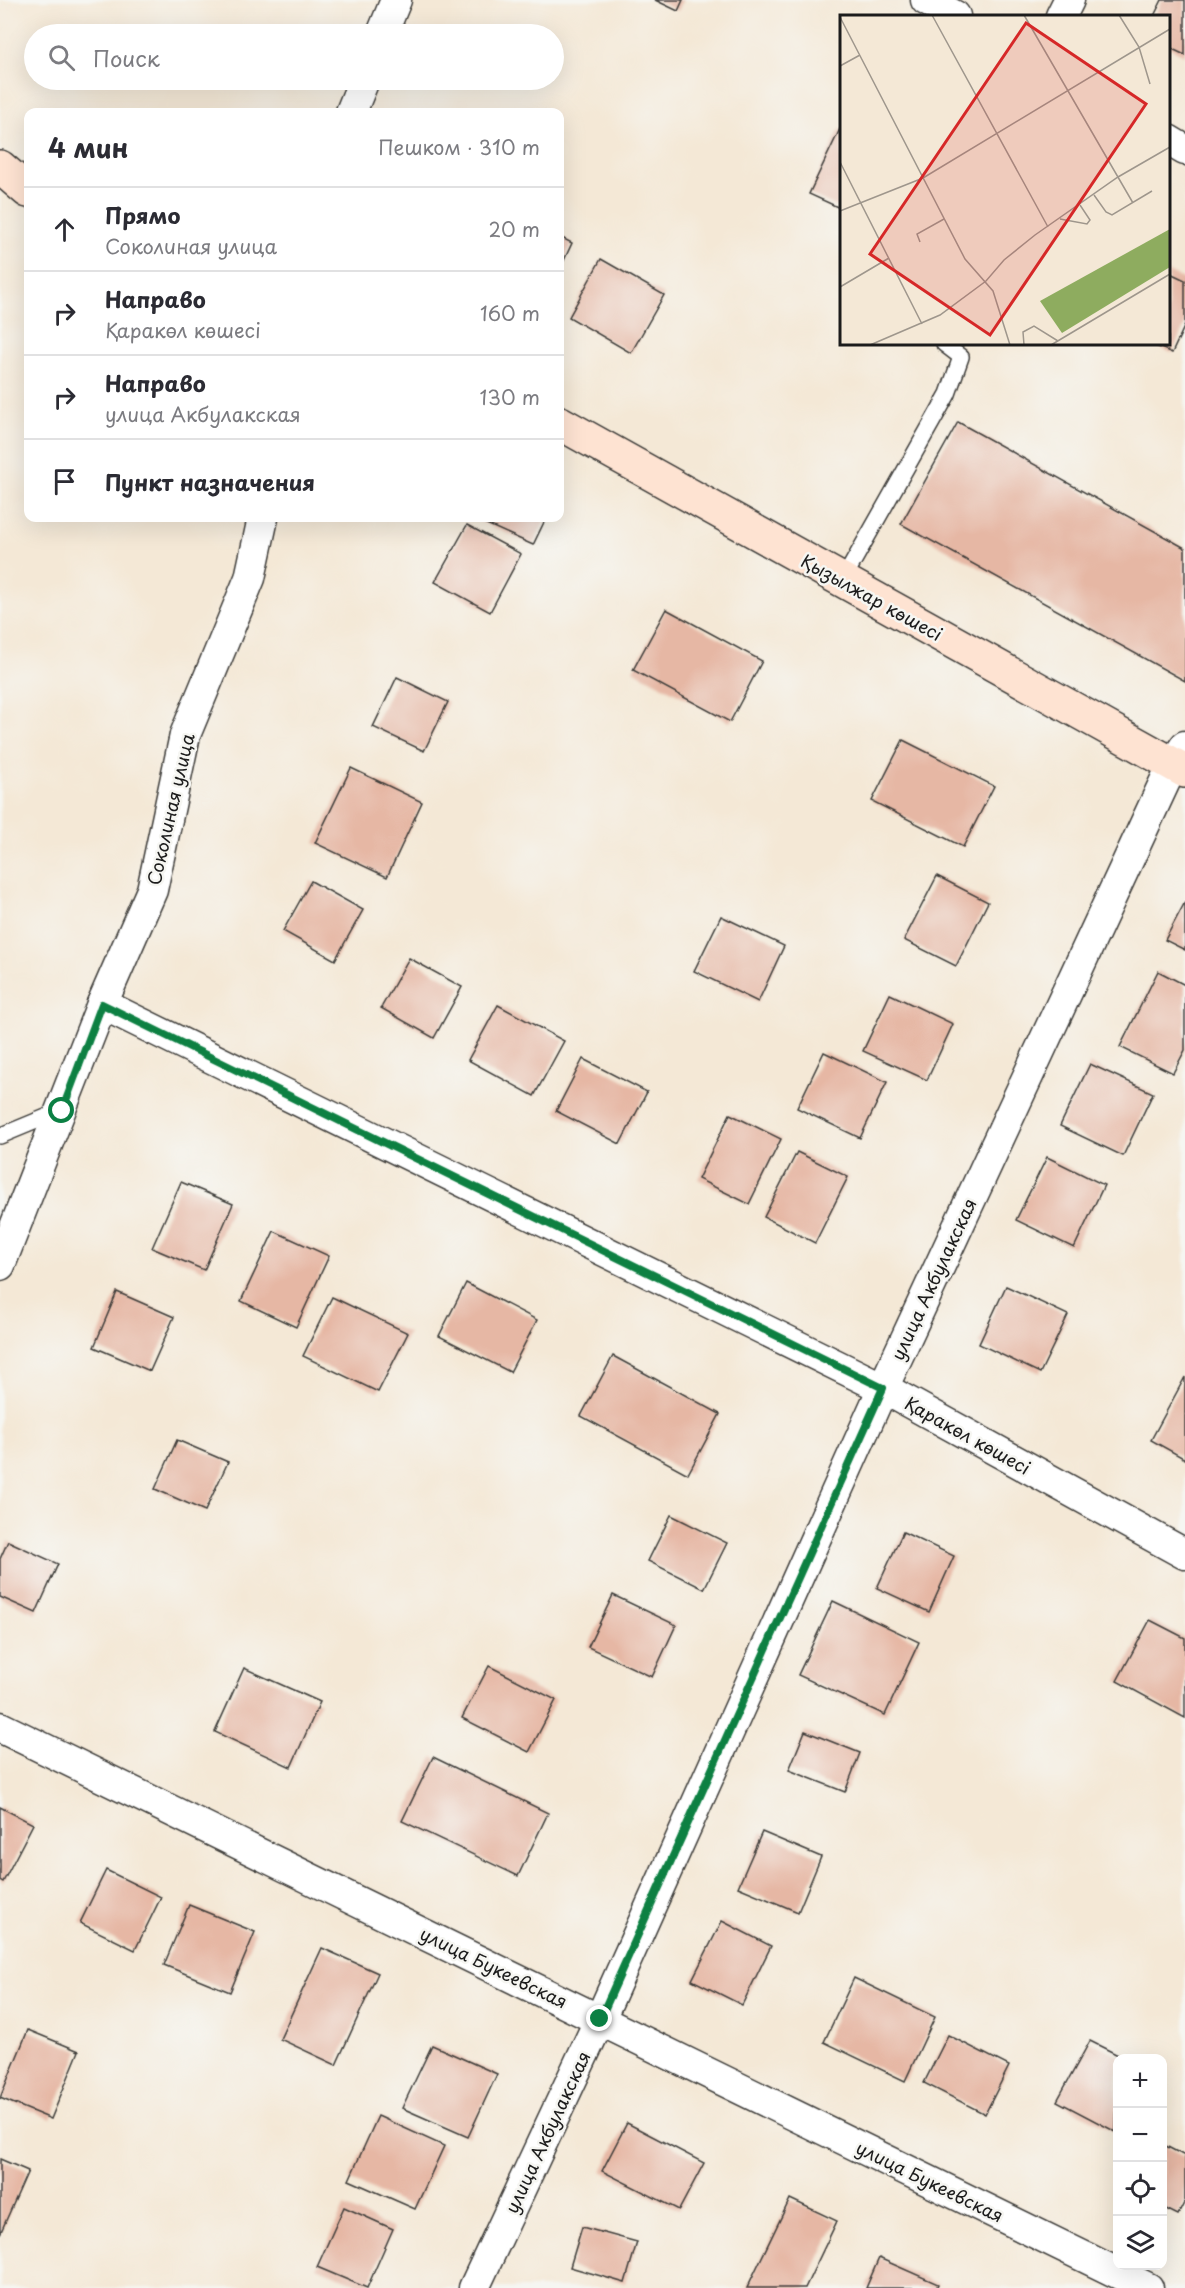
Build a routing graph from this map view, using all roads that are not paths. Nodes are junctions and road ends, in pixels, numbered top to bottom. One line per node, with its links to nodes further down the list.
1 (396, 0): 6 (street)
2 (926, 0): 4 (street)
3 (1068, 0): 5 (street)
4 (953, 15)
5 (1061, 15)
6 (386, 24)
7 (360, 90): 8 (street)
8 (353, 108)
9 (1170, 141): 10 (street)
10 (1185, 150)
11 (0, 167): 12 (street)
12 (24, 188)
13 (945, 345): 16 (lane)
14 (564, 425): 16 (street, Қызылжар көшесі)
15 (262, 522): 18 (street, Соколиная улица)
16 (843, 580): 17 (street, Қызылжар көшесі)
17 (1181, 760): 22 (street, улица Акбулакская)
18 (102, 1004): 19 (street, Соколиная улица); 22 (street, Қаракөл көшесі)
19 (62, 1111): 20 (lane); 21 (street, Соколиная улица)
20 (0, 1136)
21 (0, 1265)
22 (883, 1388): 23 (street, Қаракөл көшесі); 25 (street, улица Акбулакская)
23 (1185, 1554)
24 (0, 1727): 25 (street, улица Букеевская)
25 (600, 2019): 26 (street, улица Акбулакская); 27 (street, улица Букеевская)
26 (474, 2288)
27 (1148, 2288)

